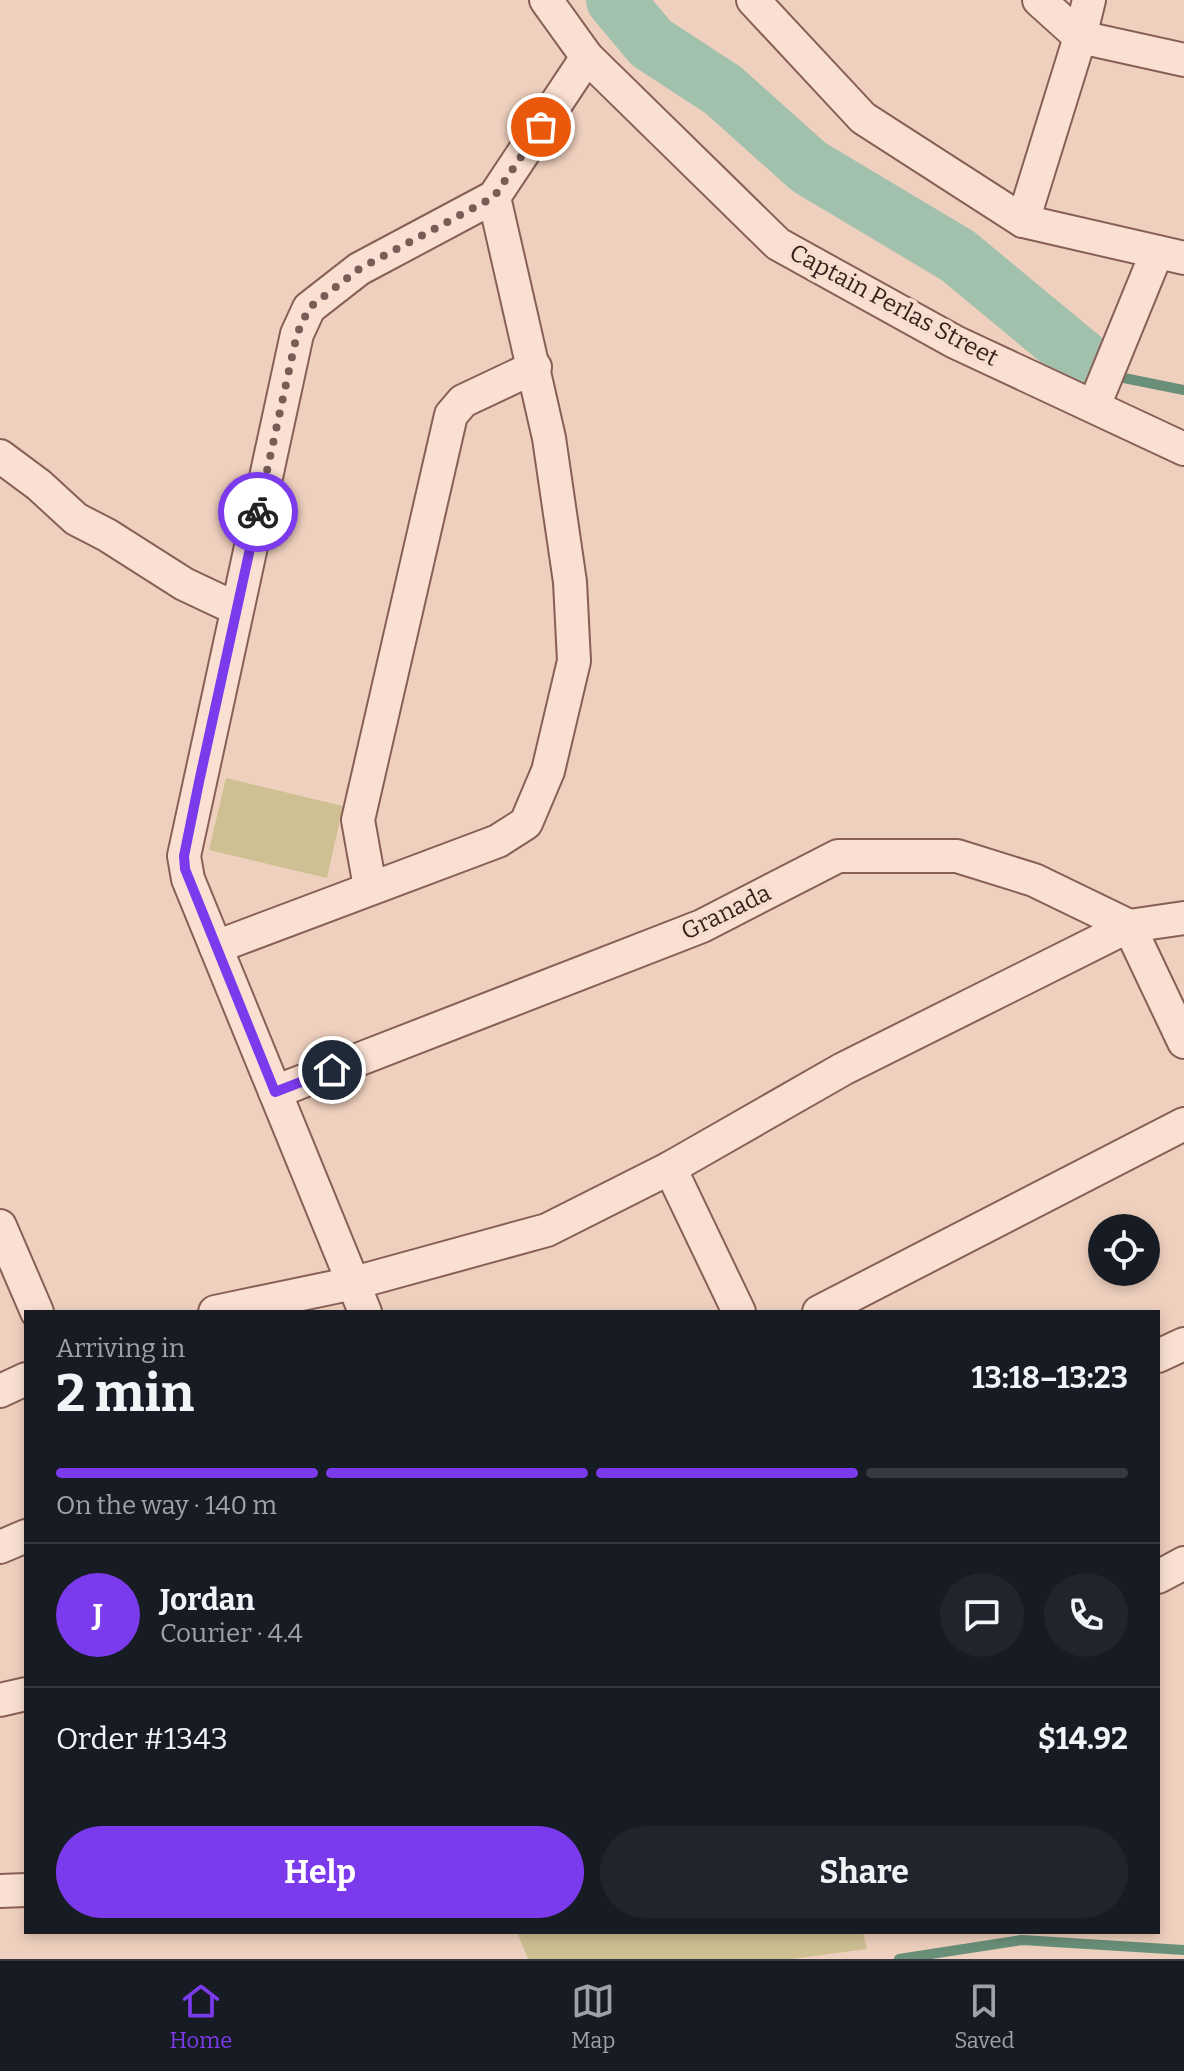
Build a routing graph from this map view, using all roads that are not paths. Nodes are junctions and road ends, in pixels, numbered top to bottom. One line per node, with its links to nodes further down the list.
1 (546, 0): 6 (street, Captain Perlas Street)
2 (753, 0): 9 (street)
3 (1039, 0): 5 (street)
4 (1089, 0): 5 (street)
5 (1080, 37): 7 (street); 9 (street)
6 (587, 57): 8 (street); 12 (street, Captain Perlas Street)
7 (1184, 60)
8 (494, 197): 11 (street); 15 (street)
9 (1023, 221): 10 (street)
10 (1170, 255): 12 (street)
11 (535, 367): 16 (street); 16 (street)
12 (1094, 406): 13 (street, Captain Perlas Street)
13 (1184, 449)
14 (0, 456): 15 (street)
15 (237, 609): 19 (street)
16 (370, 887): 19 (street)
17 (1184, 918): 18 (street)
18 (1129, 926): 20 (street); 21 (street, Granada); 23 (street)
19 (216, 947): 21 (street)
20 (1184, 1042)
21 (275, 1092): 25 (street)
22 (1184, 1124): 29 (street)
23 (670, 1168): 25 (street); 28 (street)
24 (0, 1226): 26 (street)
25 (360, 1297): 27 (street)
26 (36, 1310)
27 (234, 1310)
28 (738, 1310)
29 (823, 1310)
30 (1184, 1344): 31 (street)
31 (1160, 1355)
32 (24, 1380): 33 (street)
33 (0, 1391)
34 (24, 1537): 35 (street)
35 (0, 1547)
36 (1184, 1563): 37 (street)
37 (1160, 1576)
38 (24, 1694): 39 (street)
39 (0, 1700)
40 (24, 1890): 41 (street)
41 (0, 1891)

